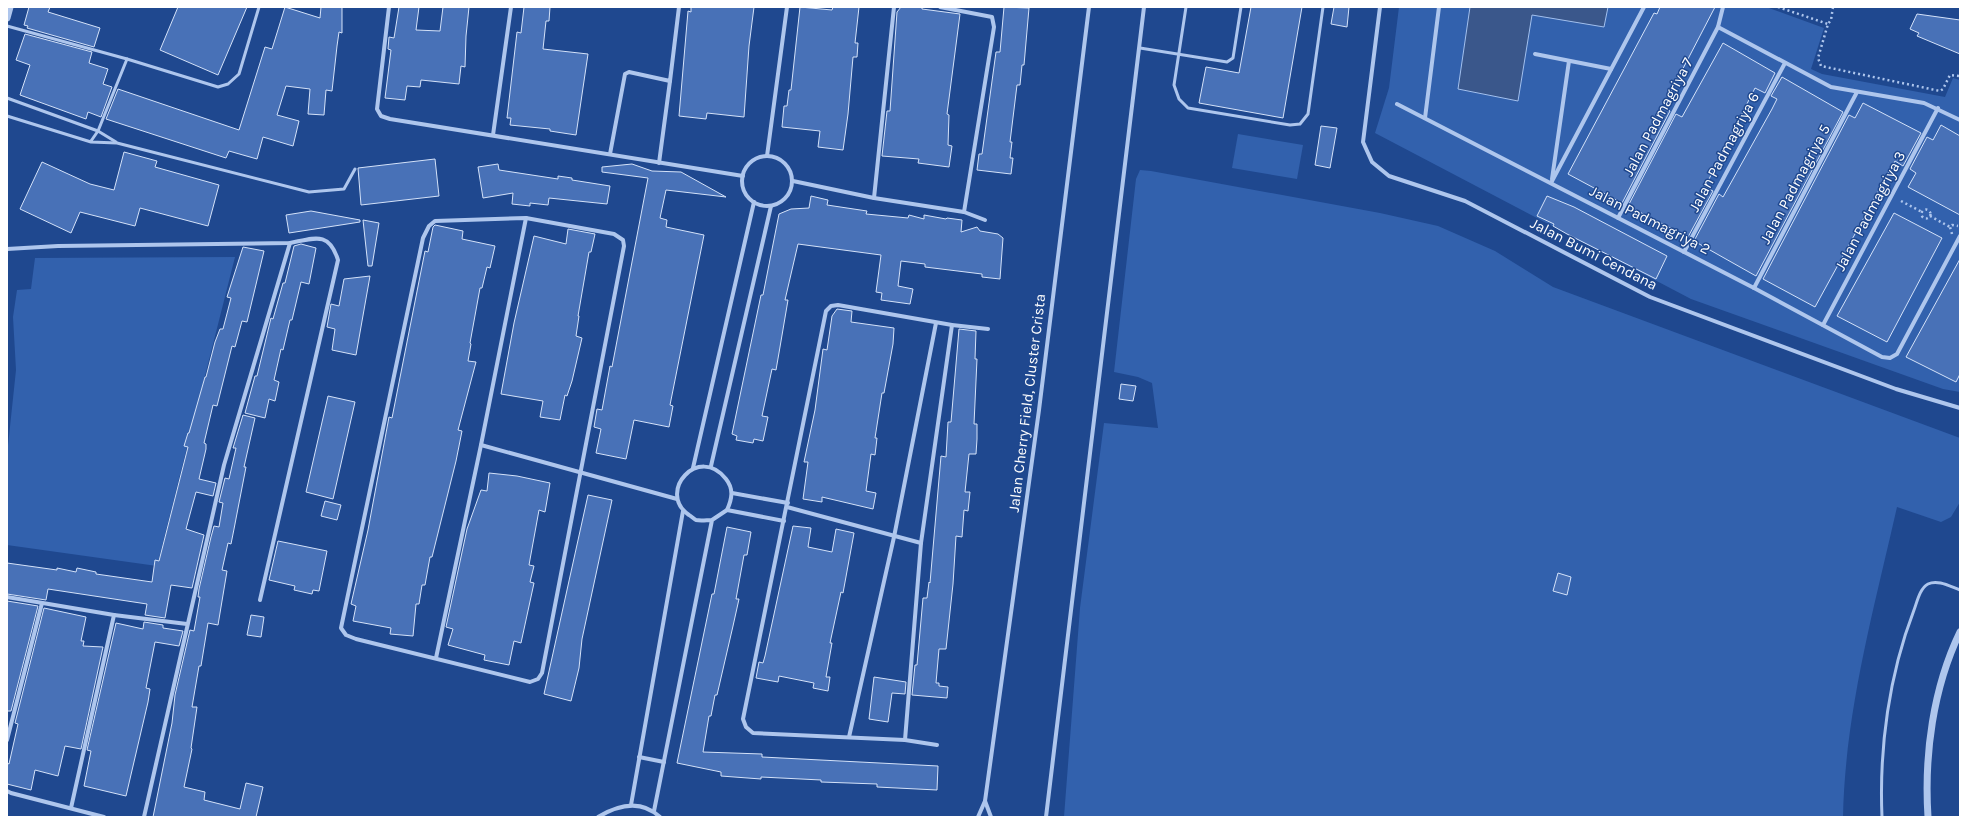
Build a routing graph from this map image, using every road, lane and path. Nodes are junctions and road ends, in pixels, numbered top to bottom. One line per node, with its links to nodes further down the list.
1 (10, 7): 20 (street)
2 (259, 7): 27 (lane)
3 (389, 7): 41 (street)
4 (510, 7): 41 (street)
5 (679, 7): 32 (street)
6 (787, 7): 45 (street)
7 (894, 7): 51 (street)
8 (940, 7): 55 (street)
9 (1089, 7): 100 (street, Jalan Cherry Field, Cluster Crista)
10 (1144, 7): 24 (street)
11 (1186, 7): 25 (lane)
12 (1241, 7): 25 (lane)
13 (1323, 7): 25 (lane)
14 (1380, 7): 71 (street, Jalan Bumi Cendana)
15 (1440, 7): 38 (street)
16 (1644, 7): 30 (street)
17 (1723, 7): 23 (street, Jalan Padmagriya 7)
18 (1778, 7): 21 (path)
19 (1833, 7): 21 (path)
20 (7, 18)
21 (1828, 24): 31 (path)
22 (7, 26): 27 (lane)
23 (1718, 27): 29 (street); 59 (street, Jalan Padmagriya 7)
24 (1140, 48): 25 (lane); 110 (street)
25 (1178, 54)
26 (1535, 54): 28 (street)
27 (127, 59): 40 (lane)
28 (1569, 61): 30 (street); 50 (street)
29 (1785, 63): 33 (street); 65 (street, Jalan Padmagriya 6)
30 (1611, 69): 50 (street)
31 (1960, 76)
32 (670, 81): 44 (street); 46 (street)
33 (1857, 92): 36 (street); 66 (street, Jalan Padmagriya 5)
34 (7, 98): 40 (lane)
35 (1397, 104): 38 (street, Jalan Padmagriya 2)
36 (1938, 108): 39 (street); 69 (street, Jalan Padmagriya 3)
37 (7, 116): 42 (lane)
38 (1425, 118): 50 (street, Jalan Padmagriya 2)
39 (1960, 120)
40 (98, 131): 42 (lane); 43 (lane)
41 (493, 135): 44 (street)
42 (91, 142): 43 (lane)
43 (117, 143): 47 (lane)
44 (610, 154): 46 (street)
45 (767, 156): 48 (street); 49 (street)
46 (659, 163): 48 (street)
47 (355, 169)
48 (743, 176): 53 (street)
49 (793, 181): 51 (street); 54 (street)
50 (1551, 183): 59 (street, Jalan Padmagriya 2)
51 (874, 198): 55 (street)
52 (1901, 201): 56 (path)
53 (754, 202): 54 (street); 74 (street)
54 (771, 206): 73 (street)
55 (964, 212): 60 (street)
56 (1922, 212): 57 (path); 57 (path)
57 (1930, 216): 61 (path)
58 (526, 218): 72 (street); 75 (street); 92 (street)
59 (1618, 218): 65 (street, Jalan Padmagriya 2)
60 (985, 220)
61 (1950, 227)
62 (1960, 236): 69 (street, Jalan Padmagriya 2)
63 (290, 243): 64 (street); 87 (street); 90 (street)
64 (7, 249)
65 (1684, 252): 66 (street, Jalan Padmagriya 2)
66 (1754, 288): 69 (street, Jalan Padmagriya 2)
67 (936, 323): 68 (street); 78 (street); 83 (street)
68 (952, 325): 70 (street); 84 (street)
69 (1823, 325)
70 (988, 329)
71 (1960, 408)
72 (481, 445): 75 (street); 92 (street)
73 (711, 466): 74 (street); 76 (street)
74 (693, 468): 77 (street)
75 (581, 471): 77 (street); 92 (street)
76 (732, 493): 78 (street); 80 (street)
77 (677, 499): 79 (street)
78 (788, 505): 82 (street); 83 (street)
79 (683, 510): 81 (street); 97 (street)
80 (727, 510): 81 (street); 82 (street)
81 (712, 520): 98 (street)
82 (784, 521): 93 (street)
83 (894, 537): 84 (street); 93 (street)
84 (921, 543): 95 (street)
85 (1960, 590): 111 (lane)
86 (7, 597): 88 (street)
87 (260, 600)
88 (42, 604): 89 (street); 94 (street)
89 (114, 615): 90 (street); 102 (street)
90 (187, 624): 105 (street)
91 (1960, 632): 112 (street)
92 (436, 658)
93 (849, 737): 95 (street)
94 (7, 740)
95 (905, 740): 96 (street)
96 (937, 745)
97 (639, 757): 98 (street); 101 (street)
98 (664, 762): 103 (street)
99 (7, 791): 102 (street)
100 (985, 801): 108 (street); 109 (street)
101 (631, 805): 103 (street); 106 (street)
102 (71, 808): 104 (street)
103 (654, 811): 107 (street)
104 (104, 817)
105 (144, 817)
106 (598, 817)
107 (660, 817)
108 (978, 817)
109 (991, 817)
110 (1046, 817)
111 (1882, 817)
112 (1928, 817)

